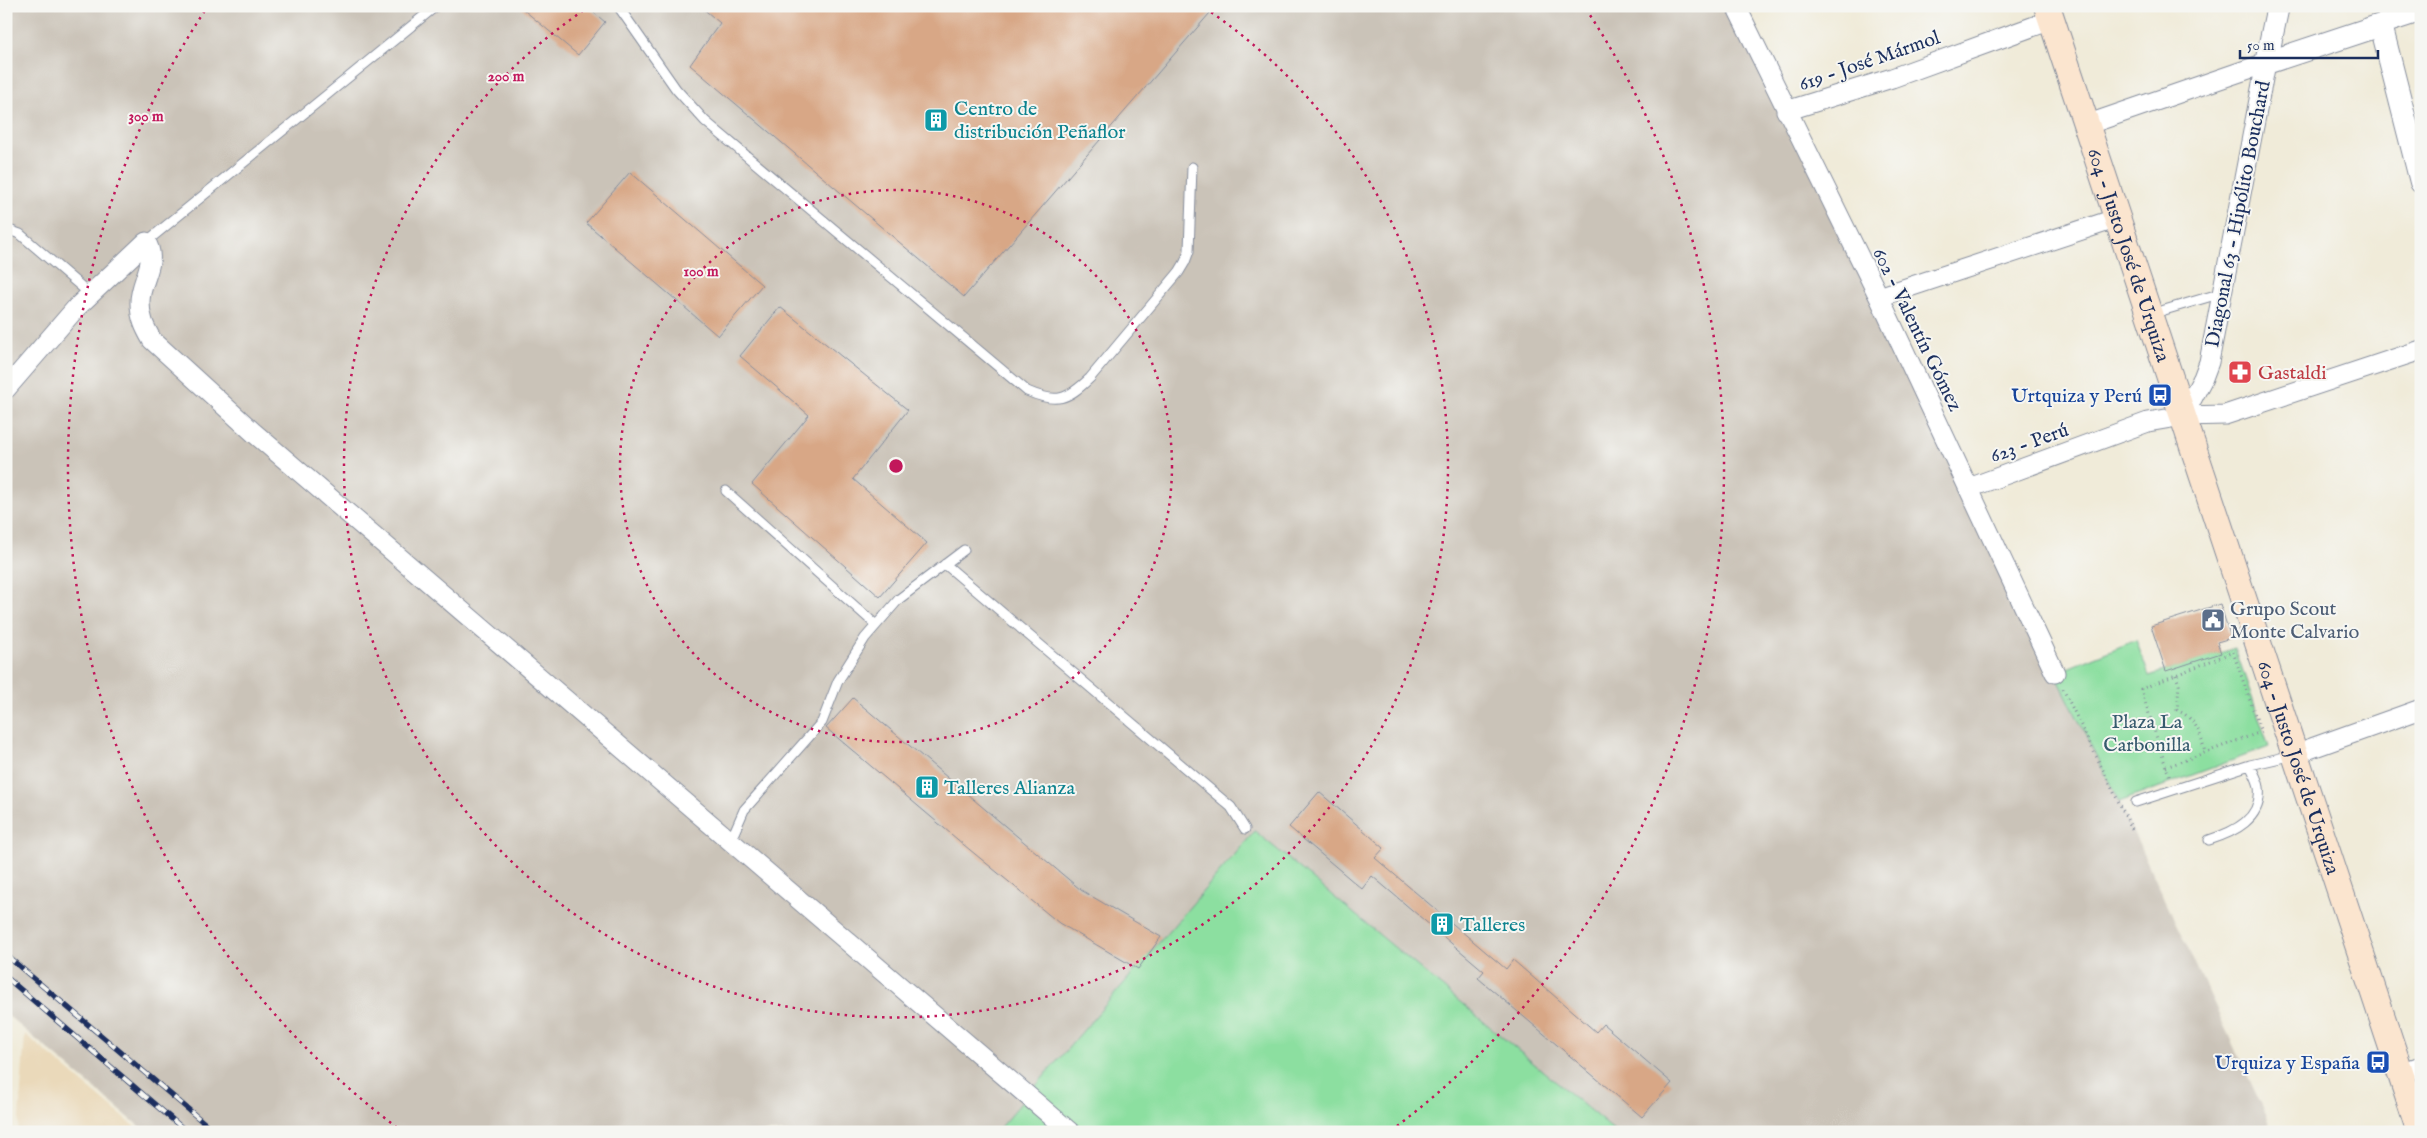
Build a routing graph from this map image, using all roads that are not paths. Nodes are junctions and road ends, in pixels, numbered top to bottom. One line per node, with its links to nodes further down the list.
1 (436, 6): 15 (lane)
2 (618, 6): 11 (lane)
3 (1736, 6): 9 (street, 602 - Valentín Gómez)
4 (2278, 6): 8 (street, Diagonal 63 - Hipólito Bouchard)
5 (2421, 12): 7 (street)
6 (2049, 13): 9 (street, 619 - José Mármol); 10 (main road, 604 - Justo José de Urquiza)
7 (2381, 25): 8 (street); 12 (street)
8 (2266, 63): 10 (street); 16 (street, Diagonal 63 - Hipólito Bouchard)
9 (1786, 111): 18 (street, 602 - Valentín Gómez)
10 (2086, 124): 13 (main road, 604 - Justo José de Urquiza)
11 (1192, 167)
12 (2421, 182)
13 (2118, 218): 18 (street); 19 (main road, 604 - Justo José de Urquiza)
14 (6, 229): 17 (lane)
15 (146, 242): 17 (street); 35 (street)
16 (2223, 293): 19 (lane); 22 (street, Diagonal 63 - Hipólito Bouchard)
17 (90, 294): 21 (street)
18 (1879, 297): 23 (street, 602 - Valentín Gómez)
19 (2151, 314): 22 (main road, 604 - Justo José de Urquiza)
20 (2421, 350): 22 (street, 623 - Perú)
21 (6, 389)
22 (2183, 416): 23 (street, 623 - Perú); 30 (main road, 604 - Justo José de Urquiza)
23 (1969, 488): 28 (street, 602 - Valentín Gómez)
24 (726, 491): 27 (lane)
25 (964, 550): 26 (lane)
26 (946, 564): 27 (lane); 33 (lane)
27 (876, 625): 35 (lane)
28 (2055, 673)
29 (2421, 708): 30 (street)
30 (2295, 754): 31 (lane); 36 (main road, 604 - Justo José de Urquiza)
31 (2250, 765): 32 (lane); 34 (lane)
32 (2136, 802)
33 (1245, 829)
34 (2209, 840)
35 (730, 842): 37 (street)
36 (2411, 1070): 38 (main road, 604 - Justo José de Urquiza)
37 (1070, 1132)
38 (2420, 1132)

